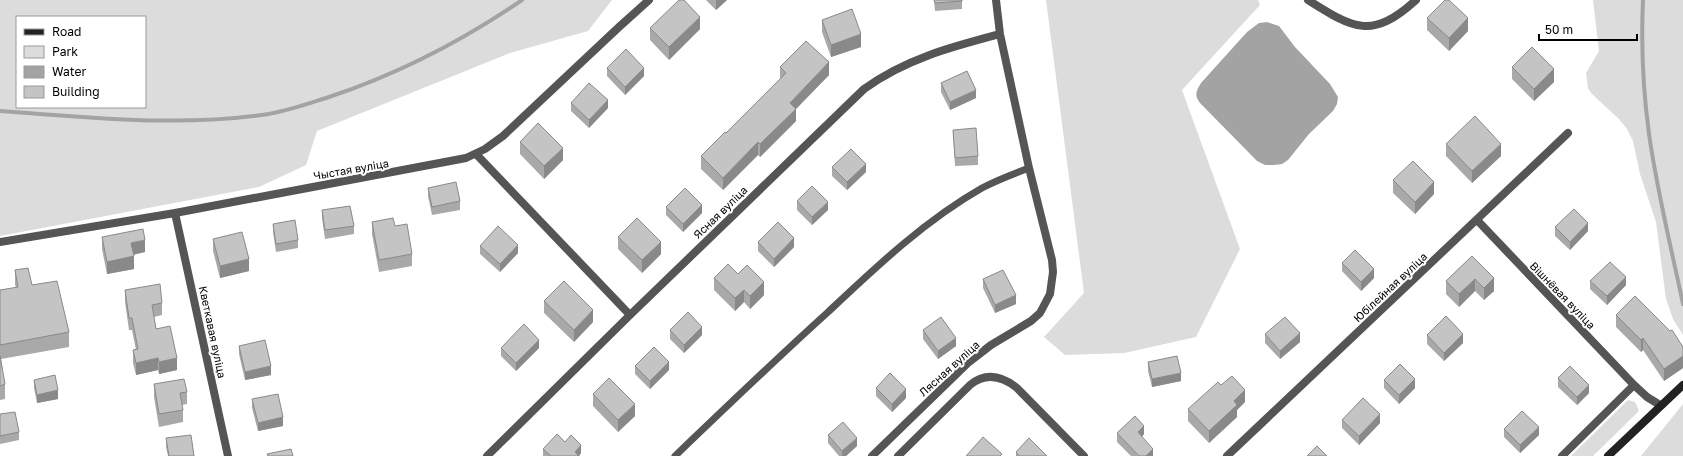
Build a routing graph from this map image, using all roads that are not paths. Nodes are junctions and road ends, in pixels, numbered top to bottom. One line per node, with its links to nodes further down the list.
1 (650, 0): 7 (street, Чыстая вуліца)
2 (996, 0): 5 (street)
3 (1308, 0): 4 (street)
4 (1416, 0)
5 (1000, 34): 8 (street); 12 (street, Ясная вуліца)
6 (1568, 133): 10 (street, Юбілейная вуліца)
7 (476, 154): 9 (street, Чыстая вуліца); 12 (street)
8 (1029, 168): 18 (lane); 19 (street, Лясная вуліца)
9 (175, 213): 11 (street, Чыстая вуліца); 16 (street, Кветкавая вуліца)
10 (1477, 220): 13 (street, Вішнёвая вуліца); 22 (street, Юбілейная вуліца)
11 (0, 242)
12 (630, 315): 17 (street, Ясная вуліца)
13 (1634, 385): 15 (street, Вішнёвая вуліца); 23 (street)
14 (1683, 385): 15 (street)
15 (1660, 405): 24 (street)
16 (228, 456)
17 (487, 456)
18 (675, 456)
19 (872, 456)
20 (898, 456): 21 (street)
21 (1084, 456)
22 (1227, 456)
23 (1562, 456)
24 (1608, 456)

